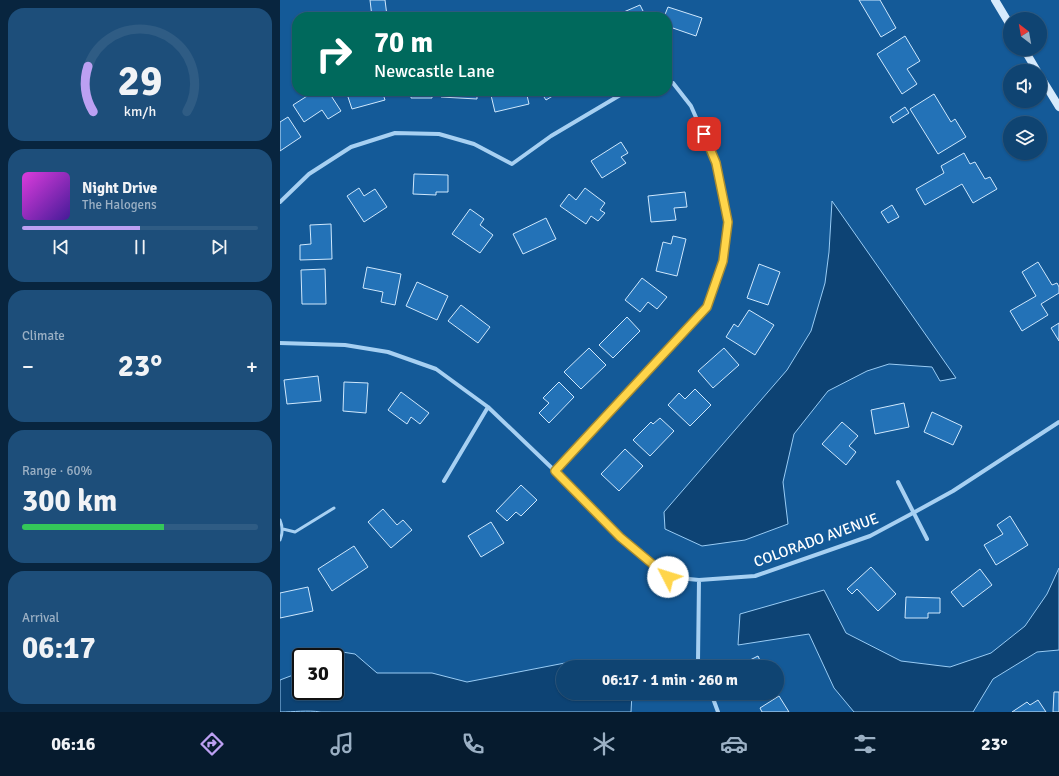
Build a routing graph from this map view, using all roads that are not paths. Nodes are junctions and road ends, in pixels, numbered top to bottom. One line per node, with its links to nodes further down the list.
1 (995, 0): 2 (main road)
2 (1003, 14)
3 (672, 83): 11 (street)
4 (1047, 87): 6 (main road)
5 (619, 96): 7 (street)
6 (1059, 107)
7 (280, 202)
8 (280, 343): 9 (street, COLORADO AVENUE)
9 (488, 408): 11 (street, COLORADO AVENUE); 12 (street)
10 (1059, 422): 15 (street, COLORADO AVENUE)
11 (555, 471): 20 (street, COLORADO AVENUE)
12 (444, 481)
13 (898, 482): 15 (street)
14 (334, 508): 17 (lane)
15 (913, 513): 19 (street); 20 (street, COLORADO AVENUE)
16 (280, 520): 17 (lane)
17 (282, 529): 18 (lane)
18 (280, 540)
19 (927, 540)
20 (699, 580): 21 (street)
21 (698, 660)
22 (714, 700): 23 (street)
23 (718, 712)

